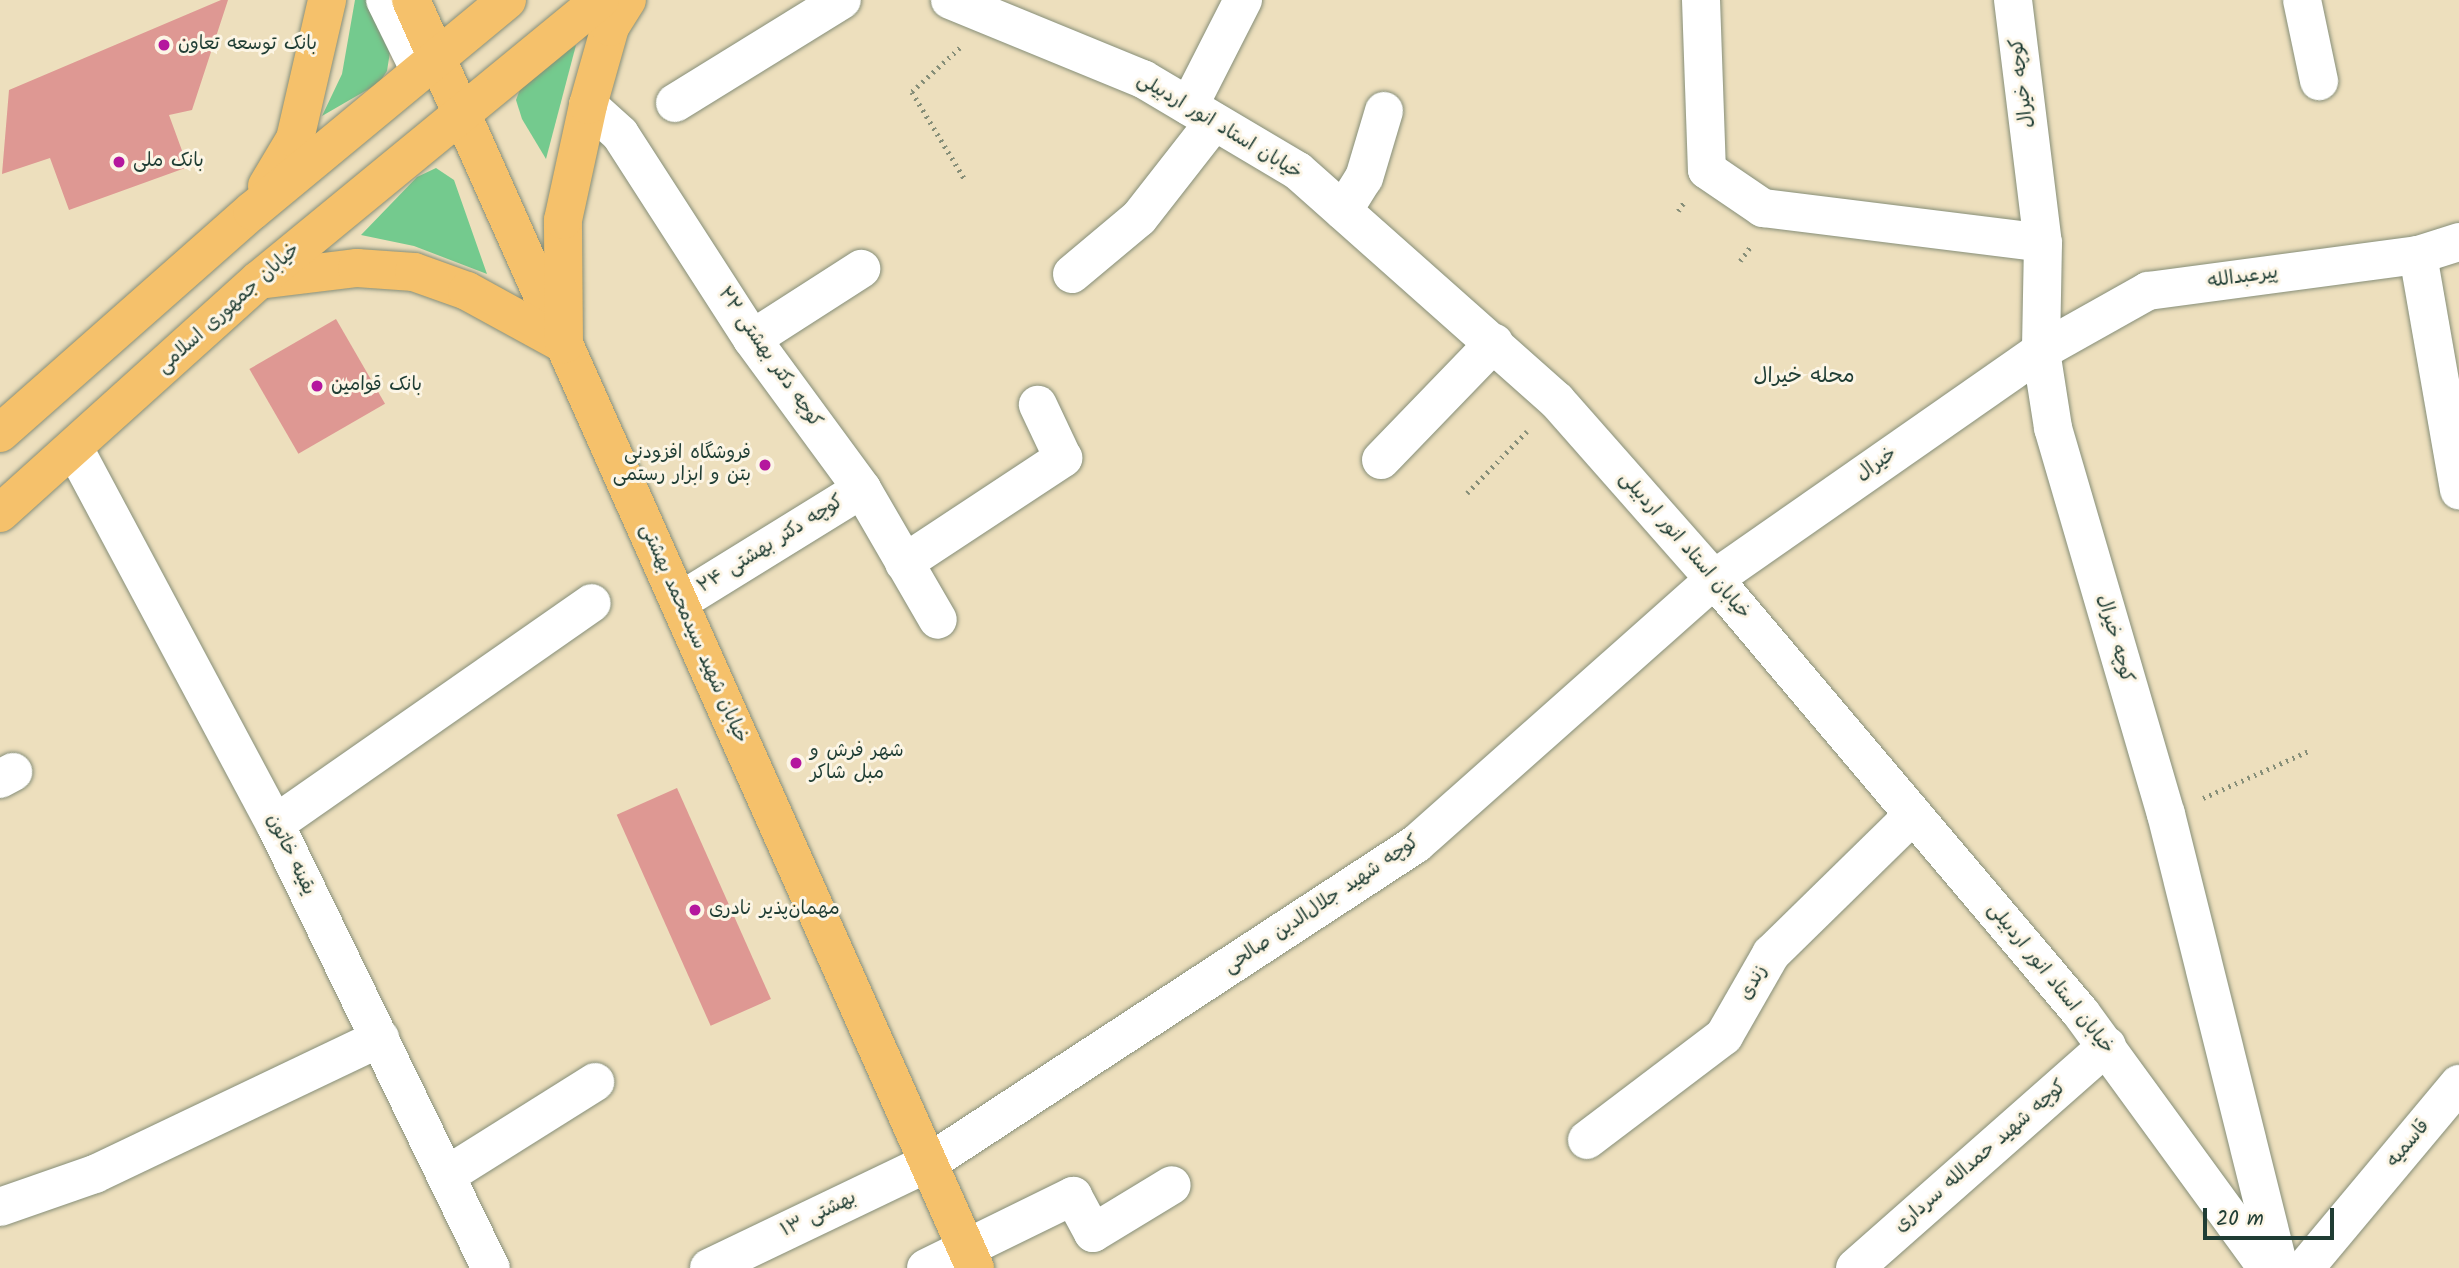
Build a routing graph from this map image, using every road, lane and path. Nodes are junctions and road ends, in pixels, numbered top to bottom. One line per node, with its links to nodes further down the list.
1 (327, 0): 22 (main road)
2 (385, 0): 14 (street)
3 (411, 0): 14 (main road, خیابان شهید سیدمحمد بهشتی)
4 (508, 0): 14 (main road)
5 (600, 0): 18 (main road, خیابان جمهوری اسلامی)
6 (627, 0): 17 (main road)
7 (842, 0): 16 (street)
8 (950, 0): 13 (street, خیابان استاد انور اردبیلی)
9 (1243, 0): 20 (street)
10 (1701, 0): 25 (street)
11 (2013, 0): 25 (street, کوچه خیرال)
12 (2302, 0): 15 (street)
13 (991, 19): 20 (street, خیابان استاد انور اردبیلی); 21 (path)
14 (428, 64): 18 (main road, خیابان شهید سیدمحمد بهشتی); 22 (main road)
15 (2319, 81)
16 (675, 103)
17 (588, 105): 30 (street, کوچه دکتر بهشتی ۲۲); 32 (main road)
18 (462, 111): 29 (main road, خیابان جمهوری اسلامی); 32 (main road, خیابان شهید سیدمحمد بهشتی)
19 (1384, 111): 23 (street)
20 (1202, 114): 23 (street, خیابان استاد انور اردبیلی); 28 (street)
21 (966, 181)
22 (252, 211): 36 (main road)
23 (1343, 211): 31 (street, خیابان استاد انور اردبیلی)
24 (2459, 242): 26 (street, پیرعبدالله)
25 (2042, 243): 33 (street, کوچه خیرال)
26 (2418, 255): 33 (street, پیرعبدالله); 40 (street)
27 (861, 269): 30 (street)
28 (1072, 274)
29 (259, 280): 32 (main road); 37 (main road, خیابان جمهوری اسلامی)
30 (752, 339): 39 (street, کوچه دکتر بهشتی ۲۲)
31 (1494, 343): 34 (street, خیابان استاد انور اردبیلی); 38 (street)
32 (564, 344): 45 (main road, خیابان شهید سیدمحمد بهشتی)
33 (2041, 351): 44 (street, خیرال); 49 (street, کوچه خیرال)
34 (1557, 401): 41 (path); 44 (street, خیابان استاد انور اردبیلی)
35 (1038, 405): 43 (street)
36 (0, 433)
37 (74, 448): 42 (main road, خیابان جمهوری اسلامی); 51 (street, یقینه خاتون)
38 (1381, 460)
39 (862, 489): 43 (street, کوچه دکتر بهشتی ۲۲); 45 (street, کوچه دکتر بهشتی ۲۴)
40 (2459, 490)
41 (1467, 493)
42 (0, 513)
43 (904, 563): 47 (street, کوچه دکتر بهشتی ۲۲)
44 (1714, 579): 50 (street, خیابان استاد انور اردبیلی); 57 (street, کوچه شهید جلال‌الدین صالحی)
45 (679, 602): 57 (main road, خیابان شهید سیدمحمد بهشتی)
46 (592, 603): 51 (street)
47 (938, 620)
48 (2311, 750): 49 (path)
49 (2166, 814): 67 (street, کوچه خیرال)
50 (1913, 815): 53 (street, خیابان استاد انور اردبیلی); 56 (street, زندی)
51 (275, 824): 52 (street, یقینه خاتون)
52 (380, 1038): 58 (street, یقینه خاتون); 60 (street)
53 (2107, 1046): 65 (street, کوچه شهید حمدالله سرداری); 66 (street, خیابان استاد انور اردبیلی)
54 (595, 1082): 58 (street)
55 (2459, 1084): 68 (street, قاسمیه)
56 (1587, 1140)
57 (930, 1162): 61 (main road, خیابان شهید سیدمحمد بهشتی); 63 (street, بهشتی ۱۳)
58 (447, 1175): 62 (street, یقینه خاتون)
59 (1171, 1185): 61 (street)
60 (0, 1207)
61 (971, 1258): 64 (street)
62 (492, 1268)
63 (709, 1268)
64 (926, 1268)
65 (1855, 1268)
66 (2267, 1268)
67 (2279, 1268)
68 (2305, 1268)

